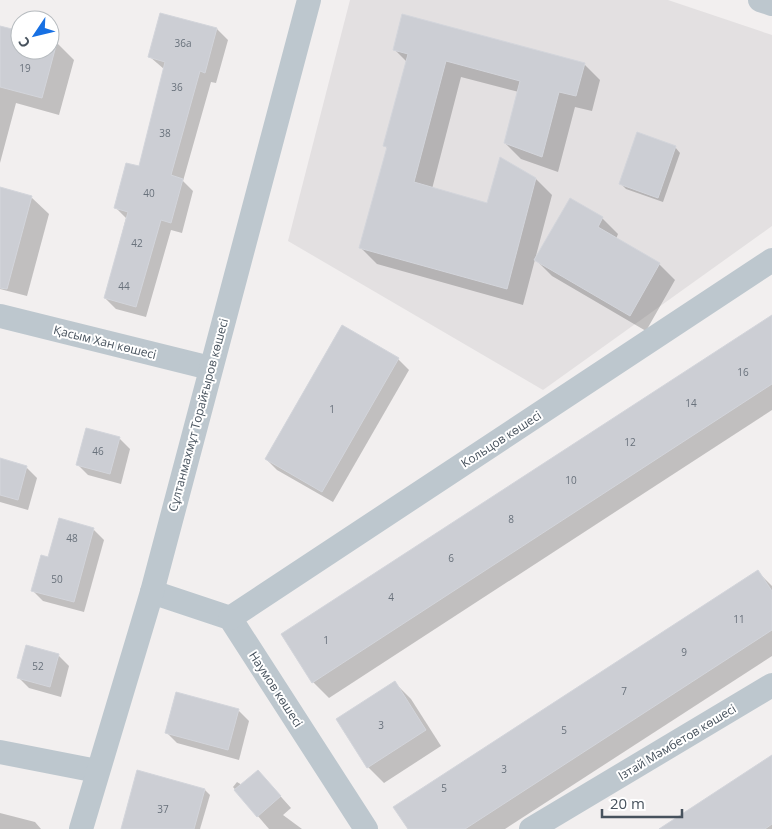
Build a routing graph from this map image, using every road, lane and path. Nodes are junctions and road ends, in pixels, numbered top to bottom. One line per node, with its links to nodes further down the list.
1 (309, 0): 6 (street, Сұлтанмахмұт Торайғыров көшесі)
2 (760, 0): 3 (street)
3 (772, 4)
4 (772, 260): 8 (street, Кольцов көшесі)
5 (0, 316): 6 (street, Қасым Хан көшесі)
6 (210, 368): 7 (street, Сұлтанмахмұт Торайғыров көшесі)
7 (152, 592): 8 (street); 11 (street, Сұлтанмахмұт Торайғыров көшесі)
8 (230, 618): 13 (street, Наумов көшесі)
9 (772, 685): 14 (street, Ізтай Мәмбетов көшесі)
10 (0, 752): 11 (street)
11 (97, 771): 12 (street, Сұлтанмахмұт Торайғыров көшесі)
12 (81, 829)
13 (366, 829)
14 (531, 829)

